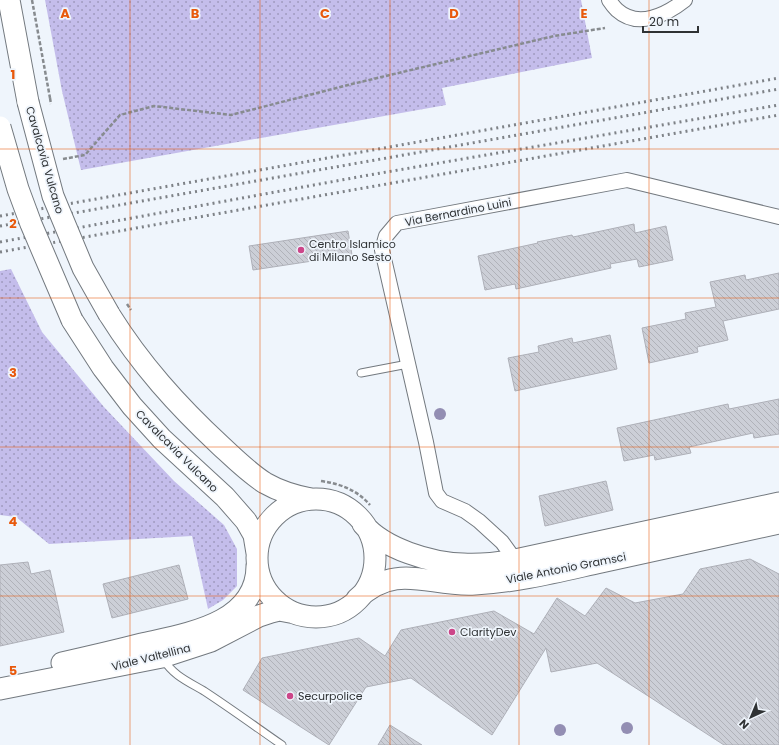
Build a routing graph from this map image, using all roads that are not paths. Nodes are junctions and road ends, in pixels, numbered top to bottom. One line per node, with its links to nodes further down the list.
1 (9, 0): 8 (main road, Cavalcavia Vulcano, bridge)
2 (609, 0): 3 (street)
3 (685, 0)
4 (0, 127): 12 (main road, Cavalcavia Vulcano, bridge)
5 (779, 217): 6 (street, Via Bernardino Luini)
6 (408, 364): 7 (lane); 13 (street, Via Bernardino Luini)
7 (361, 373)
8 (317, 490): 10 (main road); 12 (main road)
9 (779, 504): 13 (main road, Viale Antonio Gramsci)
10 (367, 515): 13 (main road, Viale Antonio Gramsci); 14 (main road)
11 (779, 523): 14 (main road, Viale Antonio Gramsci)
12 (257, 560): 15 (main road); 17 (main road, Viale Valtellina)
13 (515, 560)
14 (357, 599): 15 (main road)
15 (295, 613): 16 (main road, Viale Valtellina)
16 (162, 657): 18 (main road, Viale Valtellina); 19 (lane)
17 (0, 677)
18 (0, 689)
19 (282, 745)

